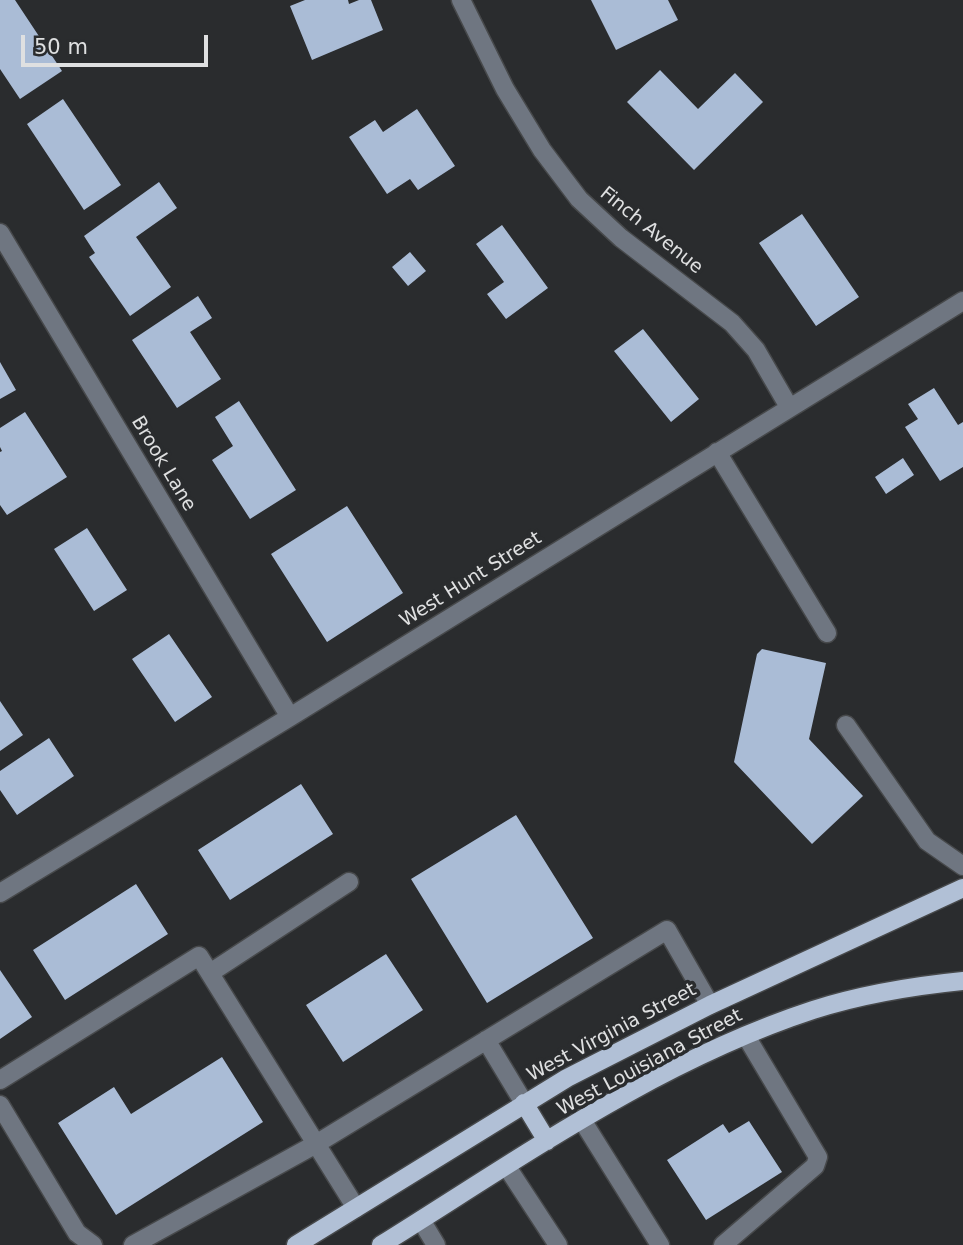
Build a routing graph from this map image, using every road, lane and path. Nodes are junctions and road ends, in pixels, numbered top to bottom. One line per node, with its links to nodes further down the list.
1 (461, 0): 4 (street, Finch Avenue)
2 (0, 233): 7 (street, Brook Lane)
3 (963, 301): 4 (street, West Hunt Street)
4 (789, 407): 5 (street, West Hunt Street)
5 (718, 452): 6 (street); 7 (street, West Hunt Street)
6 (827, 633)
7 (290, 717): 12 (street, West Hunt Street)
8 (846, 725): 9 (street)
9 (963, 866)
10 (349, 883): 13 (street)
11 (963, 888): 15 (main road, West Virginia Street)
12 (0, 893)
13 (210, 973): 18 (street); 23 (street)
14 (963, 981): 16 (main road, West Louisiana Street)
15 (710, 1005): 17 (street); 19 (main road, West Virginia Street)
16 (746, 1036): 21 (main road, West Louisiana Street); 34 (street)
17 (486, 1040): 19 (street); 23 (street)
18 (0, 1080)
19 (524, 1103): 22 (main road); 25 (main road, West Virginia Street)
20 (0, 1105): 27 (street)
21 (582, 1120): 22 (main road, West Louisiana Street); 33 (street)
22 (547, 1141): 24 (main road, West Louisiana Street)
23 (316, 1144): 25 (street); 28 (street)
24 (507, 1167): 26 (main road, West Louisiana Street); 32 (street)
25 (356, 1208): 29 (main road, West Virginia Street)
26 (421, 1220): 30 (main road, West Louisiana Street); 31 (street)
27 (93, 1245)
28 (133, 1245)
29 (296, 1245)
30 (381, 1245)
31 (436, 1245)
32 (558, 1245)
33 (660, 1245)
34 (723, 1245)

